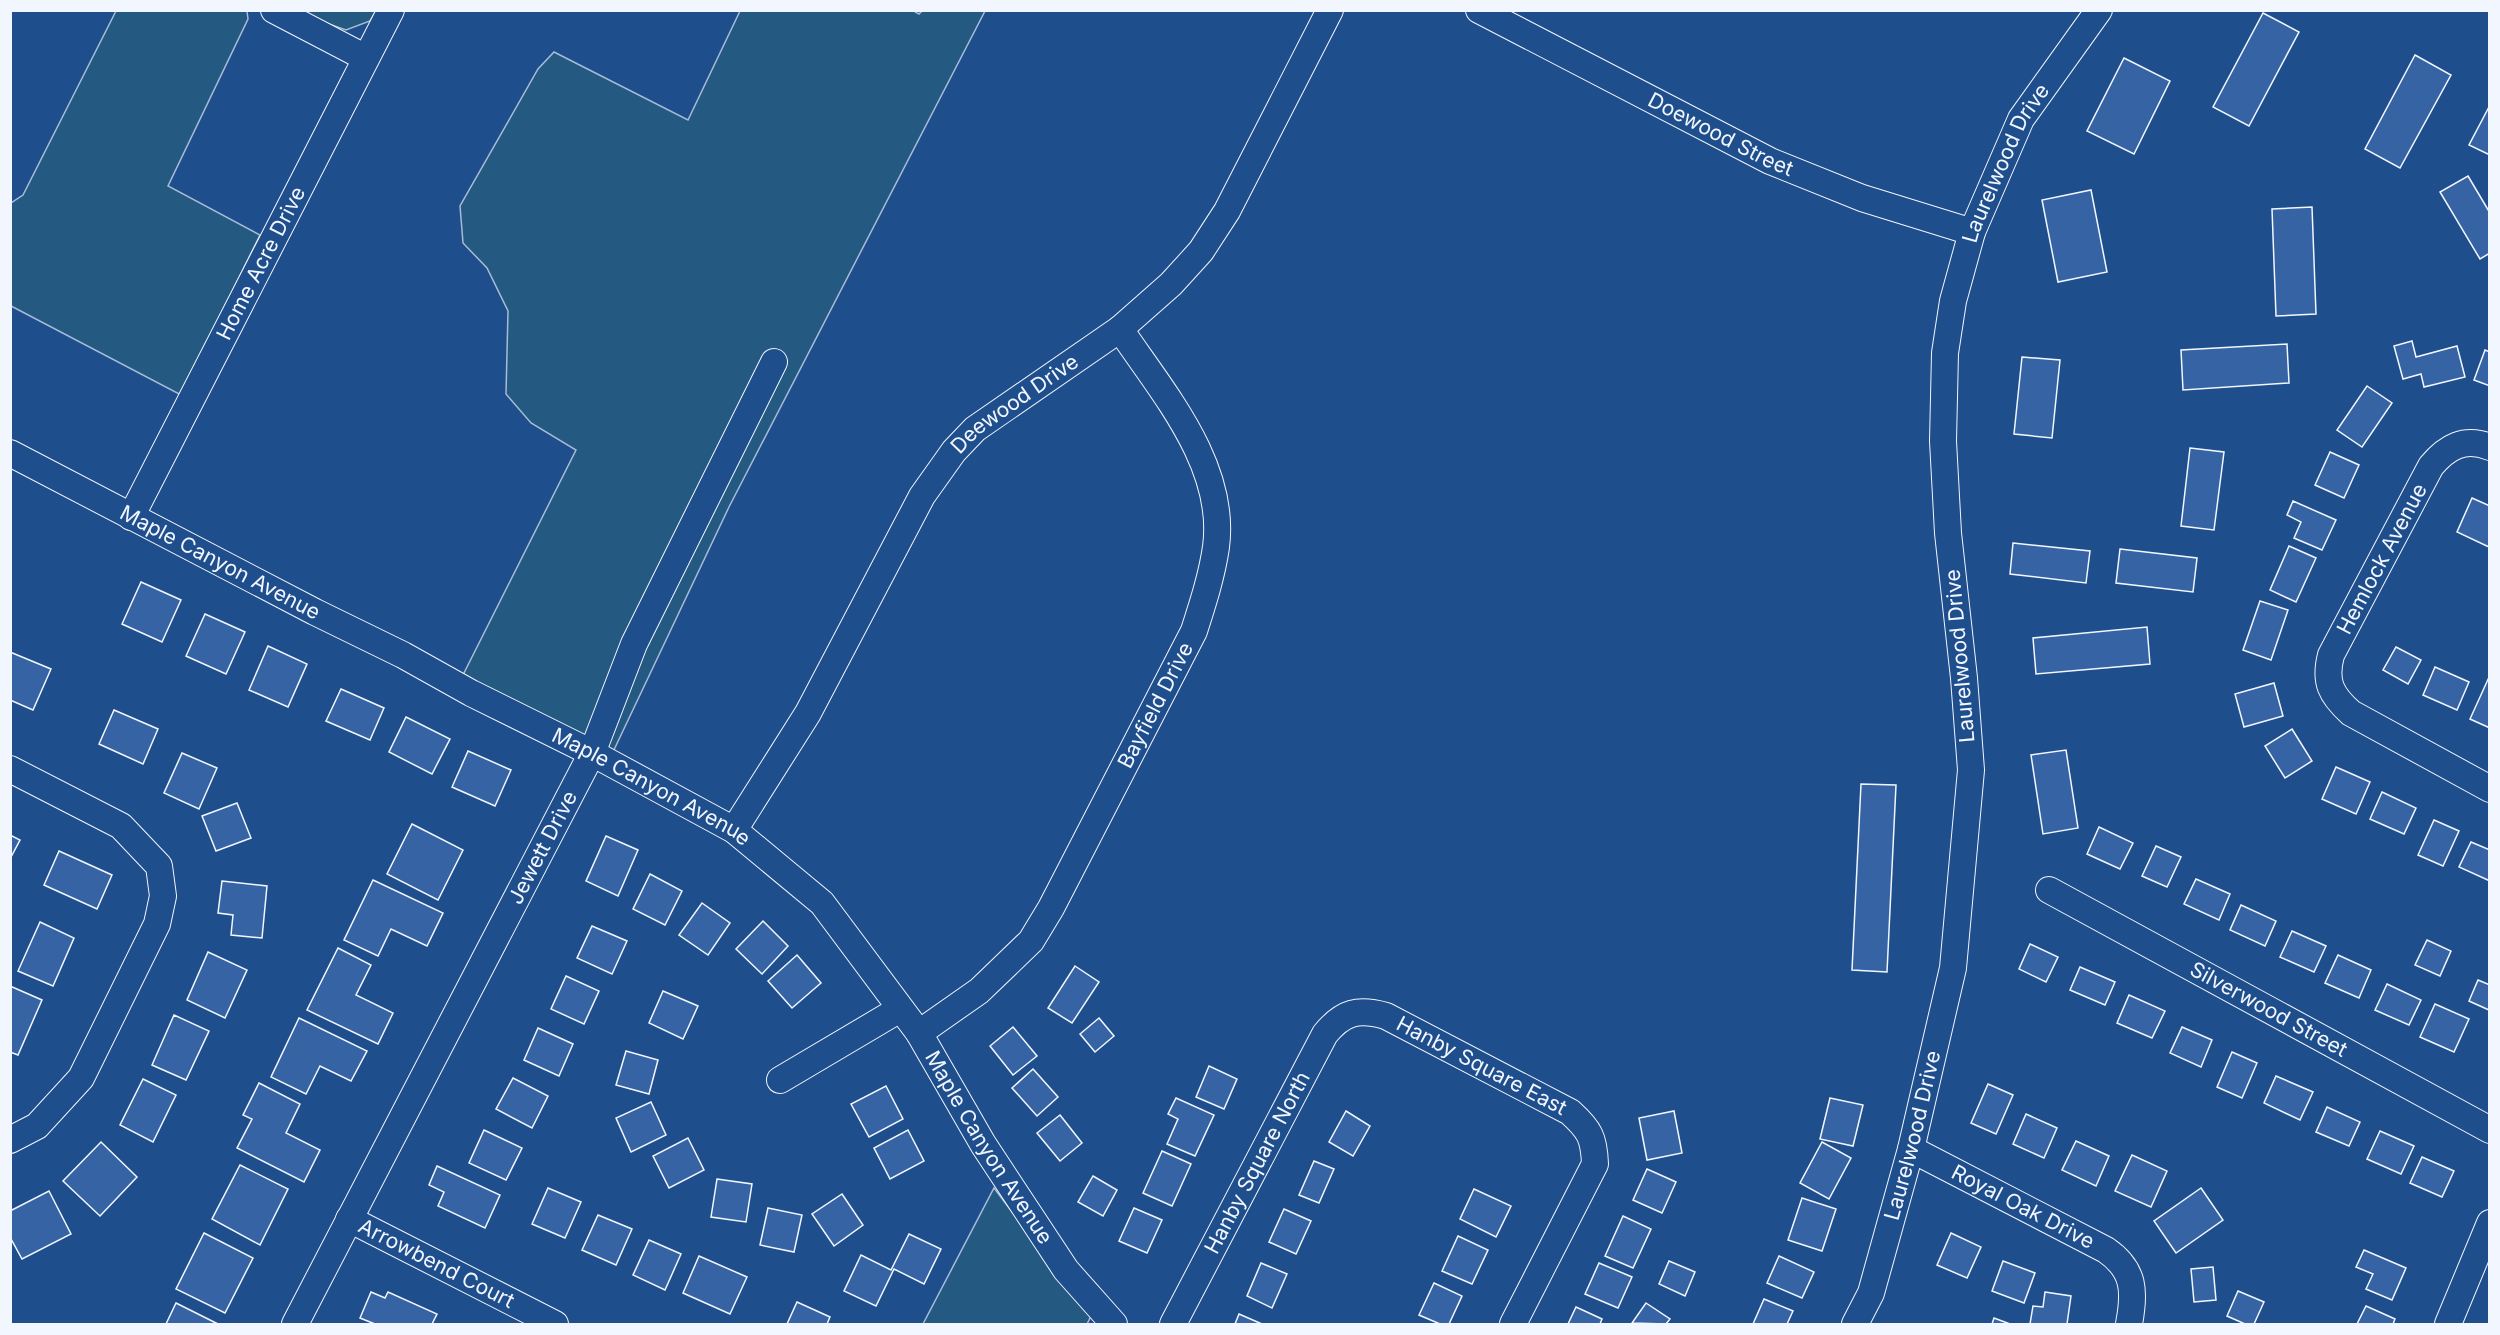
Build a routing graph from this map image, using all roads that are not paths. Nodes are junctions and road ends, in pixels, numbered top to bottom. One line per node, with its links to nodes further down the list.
1 (274, 10): 6 (street)
2 (392, 10): 6 (street, Home Acre Drive)
3 (1330, 10): 8 (street, Deewood Drive)
4 (1479, 10): 7 (street, Doewood Street)
5 (2099, 10): 7 (street, Laurelwood Drive)
6 (366, 58): 12 (street, Home Acre Drive)
7 (1972, 232): 24 (street, Laurelwood Drive)
8 (1120, 329): 16 (street, Deewood Drive); 20 (street, Bayfield Drive)
9 (774, 362): 13 (street, Jewett Drive)
10 (2490, 447): 15 (street, Hemlock Avenue)
11 (10, 453): 12 (street, Maple Canyon Avenue)
12 (131, 516): 13 (street, Maple Canyon Avenue)
13 (592, 753): 16 (street, Maple Canyon Avenue); 25 (street, Jewett Drive)
14 (10, 769): 23 (street)
15 (2490, 789)
16 (734, 830): 18 (street, Maple Canyon Avenue)
17 (2049, 890): 22 (street, Silverwood Street)
18 (900, 1009): 20 (street, Maple Canyon Avenue); 21 (street)
19 (1354, 1013): 30 (street, Hanby Square North); 31 (street, Hanby Square East)
20 (919, 1033): 29 (street, Maple Canyon Avenue)
21 (780, 1080)
22 (2490, 1130)
23 (10, 1140)
24 (1911, 1149): 32 (street, Laurelwood Drive); 33 (street, Royal Oak Drive)
25 (350, 1219): 27 (street, Jewett Drive); 28 (street, Arrowbend Court)
26 (2490, 1223): 34 (street)
27 (295, 1324)
28 (555, 1324)
29 (1114, 1324)
30 (1173, 1324)
31 (1513, 1324)
32 (1855, 1324)
33 (2129, 1324)
34 (2448, 1324)

